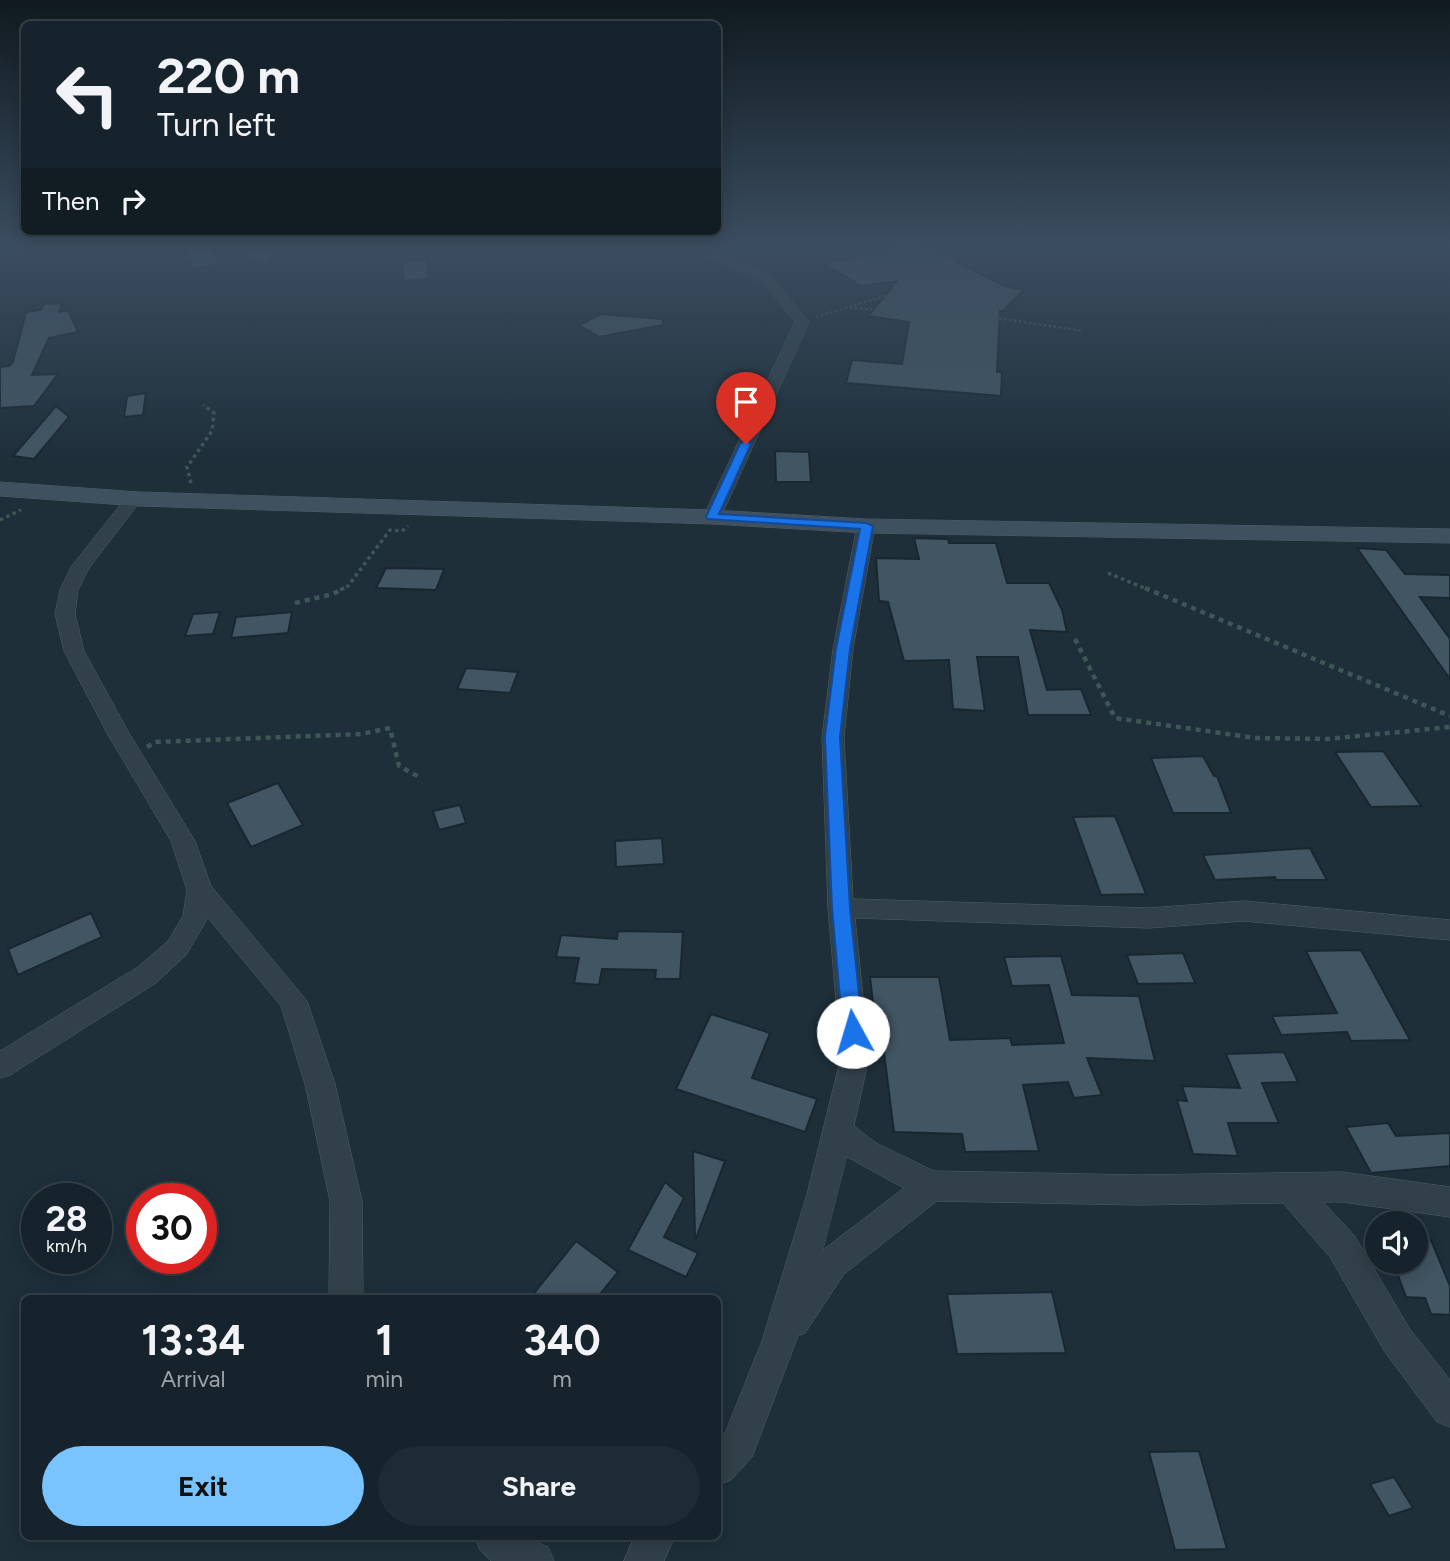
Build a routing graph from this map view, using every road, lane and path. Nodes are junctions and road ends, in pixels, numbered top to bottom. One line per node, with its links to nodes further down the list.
1 (798, 317): 4 (street)
2 (817, 317): 4 (path)
3 (988, 317): 5 (path)
4 (802, 322): 11 (street)
5 (1083, 331)
6 (203, 405): 9 (path)
7 (0, 489): 8 (main road)
8 (134, 499): 9 (main road); 19 (street)
9 (196, 501): 10 (main road)
10 (427, 510): 11 (main road); 15 (path)
11 (712, 517): 12 (main road)
12 (866, 526): 13 (main road); 22 (street)
13 (1450, 536)
14 (1108, 573): 17 (path)
15 (295, 603)
16 (1074, 639): 18 (path)
17 (1450, 716)
18 (1450, 727)
19 (131, 755): 20 (path); 21 (street)
20 (421, 778)
21 (200, 890): 24 (street); 29 (street)
22 (841, 908): 23 (street); 25 (street)
23 (1450, 930)
24 (0, 1066)
25 (838, 1131): 26 (street); 30 (street)
26 (932, 1186): 27 (street); 30 (street)
27 (1290, 1188): 28 (street); 31 (street)
28 (1450, 1202)
29 (346, 1295)
30 (779, 1341): 32 (street)
31 (1450, 1409)
32 (721, 1464)
33 (498, 1540): 35 (street)
34 (654, 1540): 36 (street)
35 (534, 1561)
36 (644, 1561)

